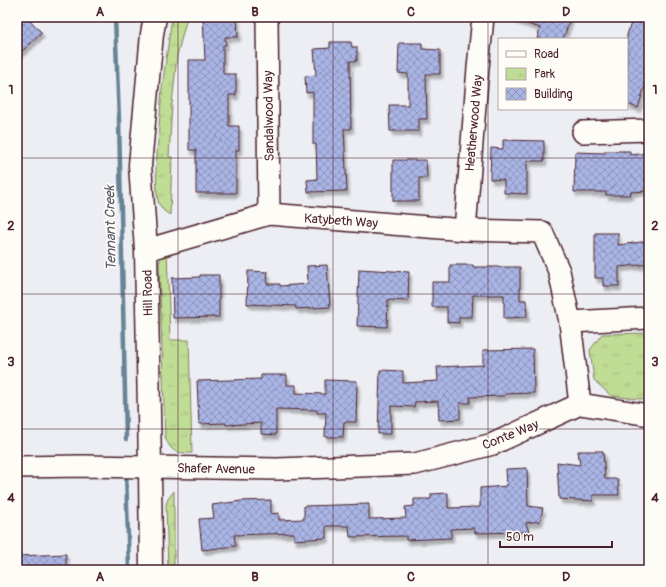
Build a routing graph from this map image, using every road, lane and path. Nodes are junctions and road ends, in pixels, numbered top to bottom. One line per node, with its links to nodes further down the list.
1 (155, 17): 8 (main road, Hill Road)
2 (267, 17): 6 (street, Sandalwood Way)
3 (483, 17): 7 (street, Heatherwood Way)
4 (649, 130): 5 (street)
5 (583, 132)
6 (270, 214): 7 (street, Katybeth Way); 8 (street, Katybeth Way)
7 (465, 230): 10 (street, Katybeth Way)
8 (146, 250): 15 (main road, Hill Road)
9 (649, 318): 10 (street)
10 (570, 322): 11 (street)
11 (580, 404): 12 (street); 13 (street, Conte Way)
12 (649, 415)
13 (414, 464): 15 (street, Shafer Avenue)
14 (17, 467): 15 (street, Shafer Avenue)
15 (150, 467): 16 (main road, Hill Road)
16 (151, 570)

